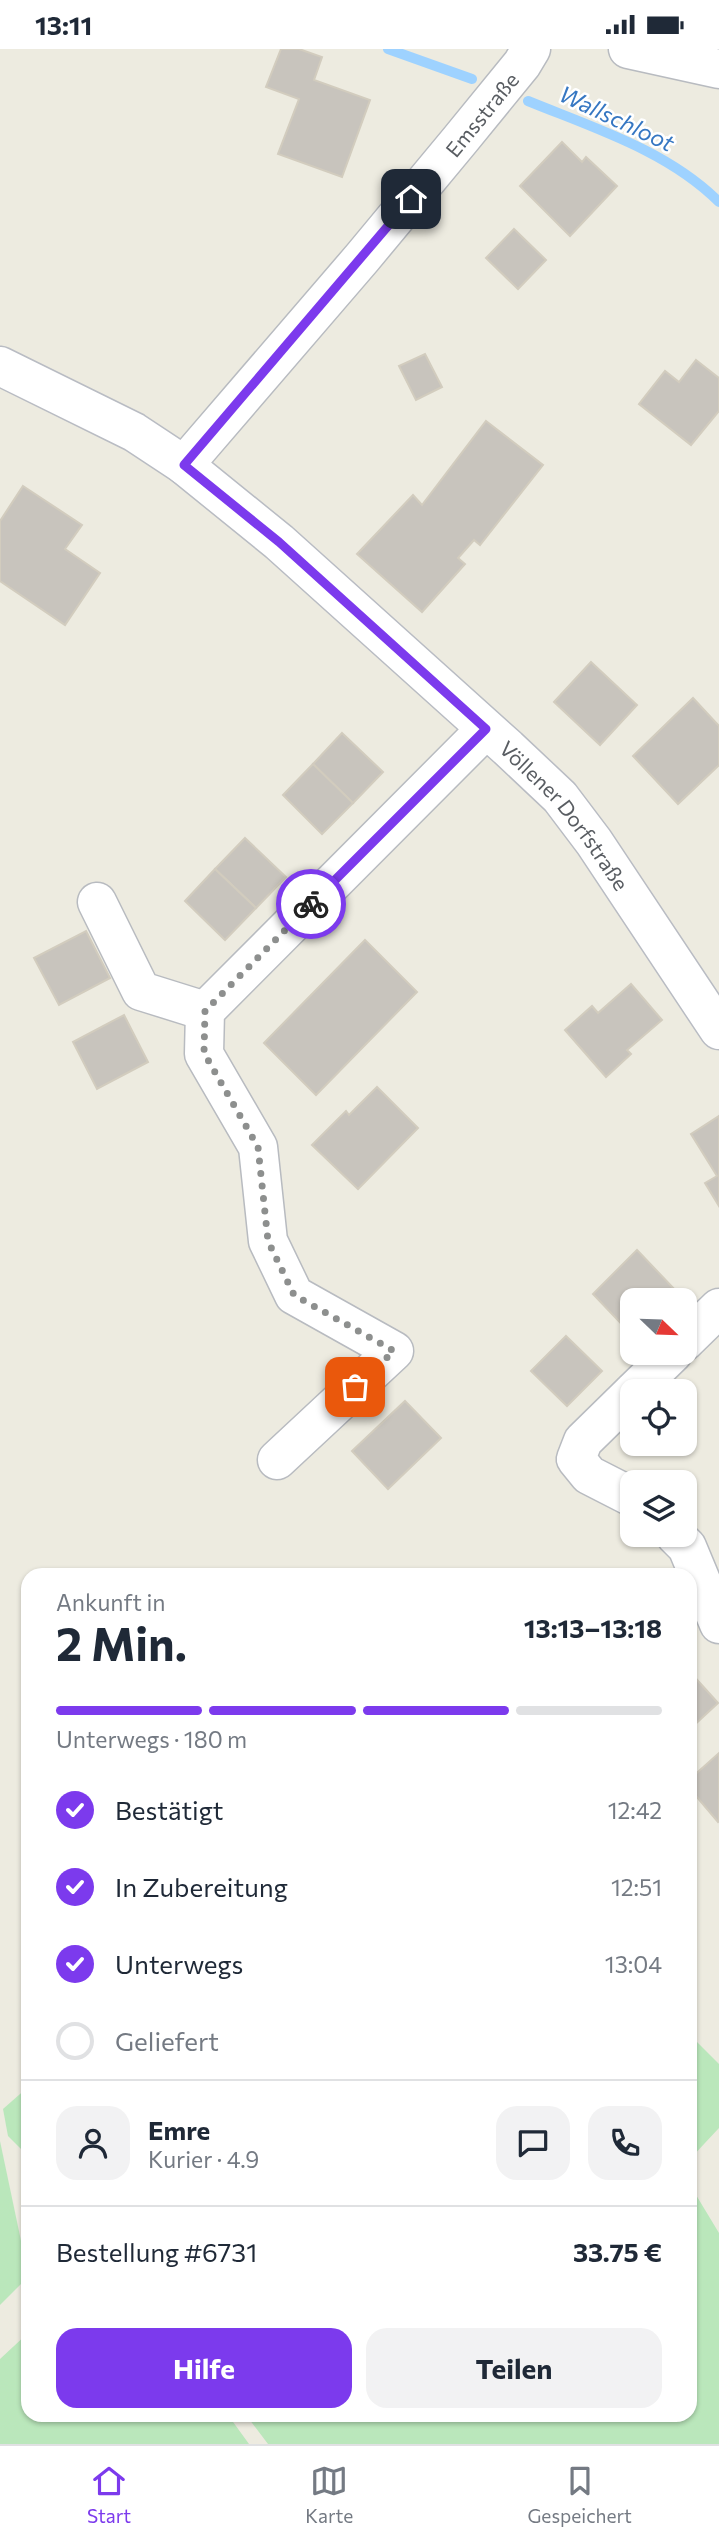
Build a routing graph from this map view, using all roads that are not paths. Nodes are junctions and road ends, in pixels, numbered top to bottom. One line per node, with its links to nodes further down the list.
1 (531, 49): 5 (street, Emsstraße)
2 (628, 49): 3 (street)
3 (719, 69)
4 (0, 366): 5 (street, Völlener Dorfstraße)
5 (184, 465): 6 (street, Völlener Dorfstraße)
6 (486, 729): 8 (street); 9 (street, Völlener Dorfstraße)
7 (97, 902): 8 (street)
8 (205, 1011): 15 (street)
9 (719, 1030)
10 (719, 1308): 11 (street)
11 (697, 1329)
12 (661, 1365): 13 (street)
13 (646, 1379)
14 (620, 1405): 16 (street)
15 (277, 1459)
16 (620, 1491)
17 (687, 1547): 18 (street)
18 (696, 1568)
19 (697, 1571): 20 (street)
20 (719, 1624)

